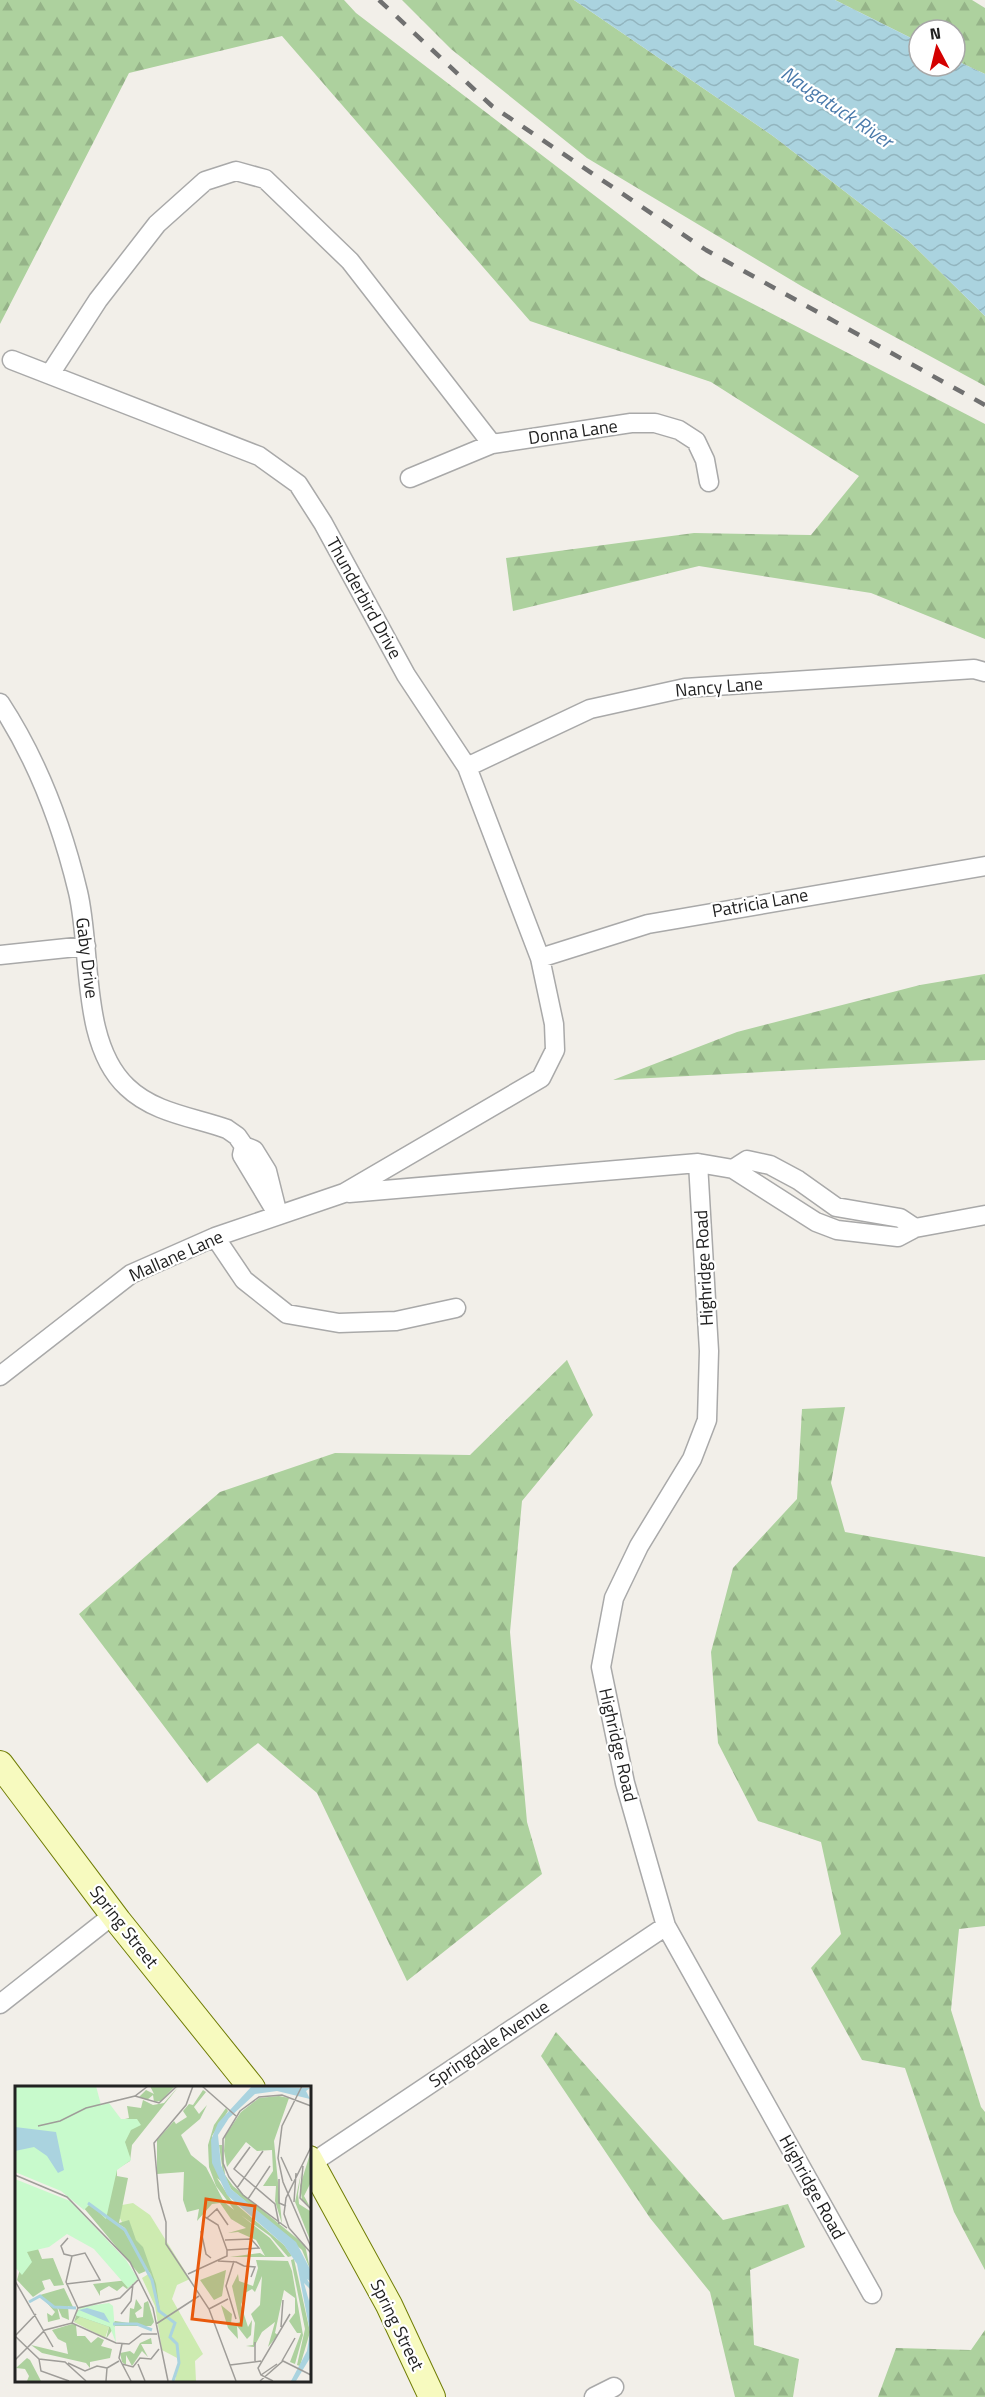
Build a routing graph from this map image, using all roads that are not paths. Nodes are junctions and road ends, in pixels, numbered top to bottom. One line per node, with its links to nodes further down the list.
1 (12, 360): 2 (street, Thunderbird Drive)
2 (50, 374): 3 (street); 8 (street, Thunderbird Drive)
3 (492, 444): 4 (street, Donna Lane); 5 (street, Donna Lane)
4 (410, 478)
5 (709, 482)
6 (985, 672): 8 (street, Nancy Lane)
7 (0, 703): 10 (street, Gaby Drive)
8 (467, 767): 12 (street, Thunderbird Drive)
9 (985, 866): 12 (street, Patricia Lane)
10 (86, 946): 11 (street); 15 (street, Gaby Drive)
11 (0, 955)
12 (540, 958): 14 (street, Mallane Lane)
13 (698, 1163): 14 (street, Mallane Lane); 16 (street, Mallane Lane); 22 (street, Highridge Road)
14 (344, 1193): 15 (street, Mallane Lane)
15 (278, 1215): 17 (street, Mallane Lane)
16 (985, 1215)
17 (215, 1237): 18 (street); 19 (street, Mallane Lane)
18 (456, 1308)
19 (0, 1376)
20 (0, 1764): 21 (main road, Spring Street)
21 (113, 1915): 23 (street); 24 (main road, Spring Street)
22 (666, 1926): 25 (street, Springdale Avenue); 26 (street, Highridge Road)
23 (0, 2004)
24 (250, 2086)
25 (310, 2161): 28 (main road, Spring Street)
26 (872, 2294)
27 (615, 2387): 29 (street)
28 (432, 2397)
29 (594, 2397)

